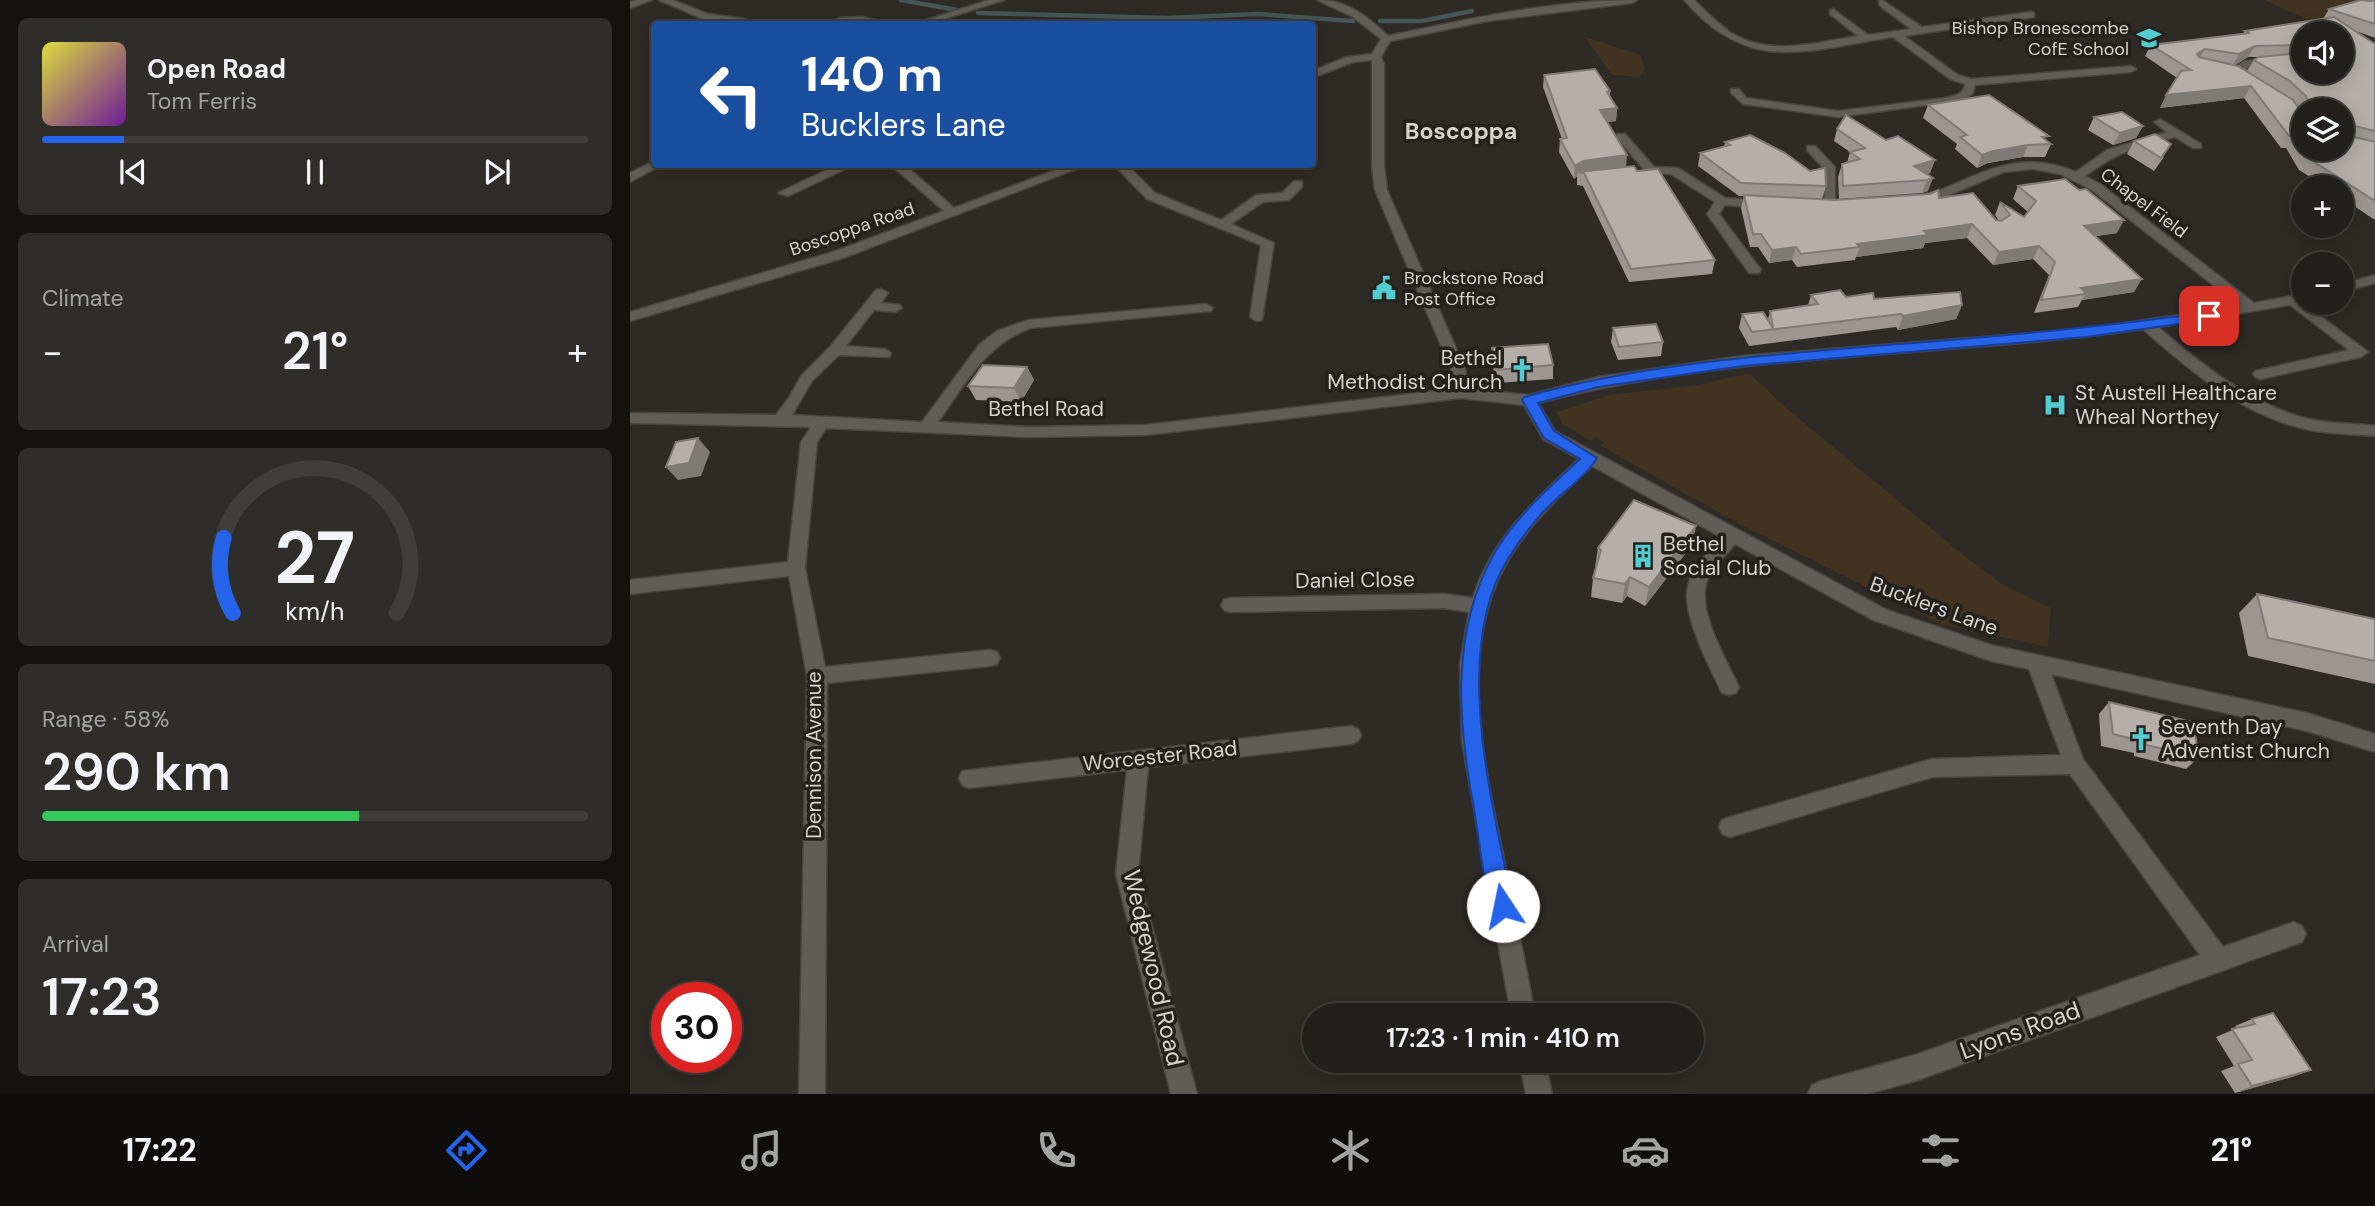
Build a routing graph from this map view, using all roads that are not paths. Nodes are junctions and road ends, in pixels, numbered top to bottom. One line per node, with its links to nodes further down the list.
1 (647, 0): 10 (street)
2 (664, 0): 11 (street)
3 (702, 0): 11 (street)
4 (999, 0): 21 (street)
5 (1322, 0): 8 (street)
6 (1629, 0): 24 (street)
7 (1689, 0): 25 (street)
8 (1335, 1): 24 (street)
9 (1882, 3): 13 (street)
10 (630, 5)
11 (686, 9): 18 (street)
12 (1833, 12): 17 (street)
13 (1894, 13): 14 (street); 22 (street)
14 (1880, 15)
15 (2031, 15): 22 (street)
16 (1856, 19): 17 (street)
17 (1844, 20): 25 (street)
18 (736, 21)
19 (839, 21): 20 (street)
20 (868, 21)
21 (929, 21)
22 (1919, 30): 23 (street)
23 (1895, 34): 25 (street); 32 (street)
24 (1386, 38): 26 (street)
25 (1866, 38)
26 (1376, 57): 31 (street); 76 (street)
27 (2285, 61): 30 (street)
28 (2131, 69): 32 (street)
29 (2223, 70): 30 (street)
30 (2235, 72): 33 (street)
31 (1316, 73)
32 (1970, 82): 34 (street)
33 (2257, 87)
34 (1735, 91)
35 (2160, 122): 36 (street)
36 (2175, 133): 38 (street); 47 (street)
37 (1620, 136): 45 (street)
38 (2197, 146)
39 (1811, 148): 56 (street)
40 (651, 167): 48 (street)
41 (841, 168): 51 (street)
42 (901, 168): 57 (street)
43 (1072, 168): 57 (street, Boscoppa Road)
44 (1123, 168): 58 (street)
45 (1651, 170): 46 (street); 53 (street)
46 (1637, 172)
47 (2078, 176): 50 (street, Chapel Field); 66 (street, Chapel Field)
48 (630, 178)
49 (1298, 184): 58 (street)
50 (1961, 185): 52 (street); 54 (street, Chapel Field)
51 (783, 193)
52 (1970, 196)
53 (1722, 201): 55 (street); 59 (street)
54 (1904, 201)
55 (1781, 205)
56 (1831, 205)
57 (953, 212): 69 (street, Boscoppa Road)
58 (1221, 225): 70 (street)
59 (1754, 270)
60 (2375, 279): 61 (street)
61 (2354, 285)
62 (881, 293): 64 (street)
63 (2291, 300): 66 (street)
64 (871, 306): 65 (street); 72 (street)
65 (895, 307)
66 (2252, 308): 71 (street)
67 (1195, 313): 81 (street)
68 (2320, 315): 73 (street)
69 (630, 317)
70 (1257, 317)
71 (2148, 326): 77 (street); 82 (street)
72 (835, 350): 74 (street); 79 (street)
73 (2368, 351): 75 (street)
74 (884, 354)
75 (2260, 374)
76 (1461, 393): 77 (street, Bethel Road); 81 (street, Bethel Road)
77 (1529, 400): 83 (street, Bucklers Lane)
78 (630, 418): 79 (street, Bethel Road)
79 (780, 420): 80 (street, Bethel Road)
80 (822, 422): 81 (street, Bethel Road); 85 (street, Dennison Avenue)
81 (926, 428)
82 (2375, 431)
83 (1590, 458): 84 (street, Bucklers Lane); 88 (street)
84 (1732, 535): 90 (street, Bucklers Lane); 92 (street)
85 (796, 568): 86 (street); 91 (street, Dennison Avenue)
86 (630, 587)
87 (1230, 605): 88 (street, Daniel Close)
88 (1480, 606): 101 (street)
89 (990, 658): 91 (street)
90 (2037, 664): 94 (street, Bucklers Lane); 96 (street)
91 (817, 676): 103 (street, Dennison Avenue)
92 (1729, 687)
93 (1351, 735): 95 (street, Worcester Road)
94 (2375, 743)
95 (1139, 758): 97 (street, Worcester Road); 104 (street, Wedgewood Road)
96 (2076, 764): 98 (street); 100 (street)
97 (969, 778)
98 (1730, 828)
99 (2294, 934): 100 (street, Lyons Road)
100 (2217, 959): 106 (street, Lyons Road)
101 (1521, 1003)
102 (1535, 1073): 105 (street)
103 (812, 1094)
104 (1184, 1094)
105 (1539, 1094)
106 (1821, 1094)

